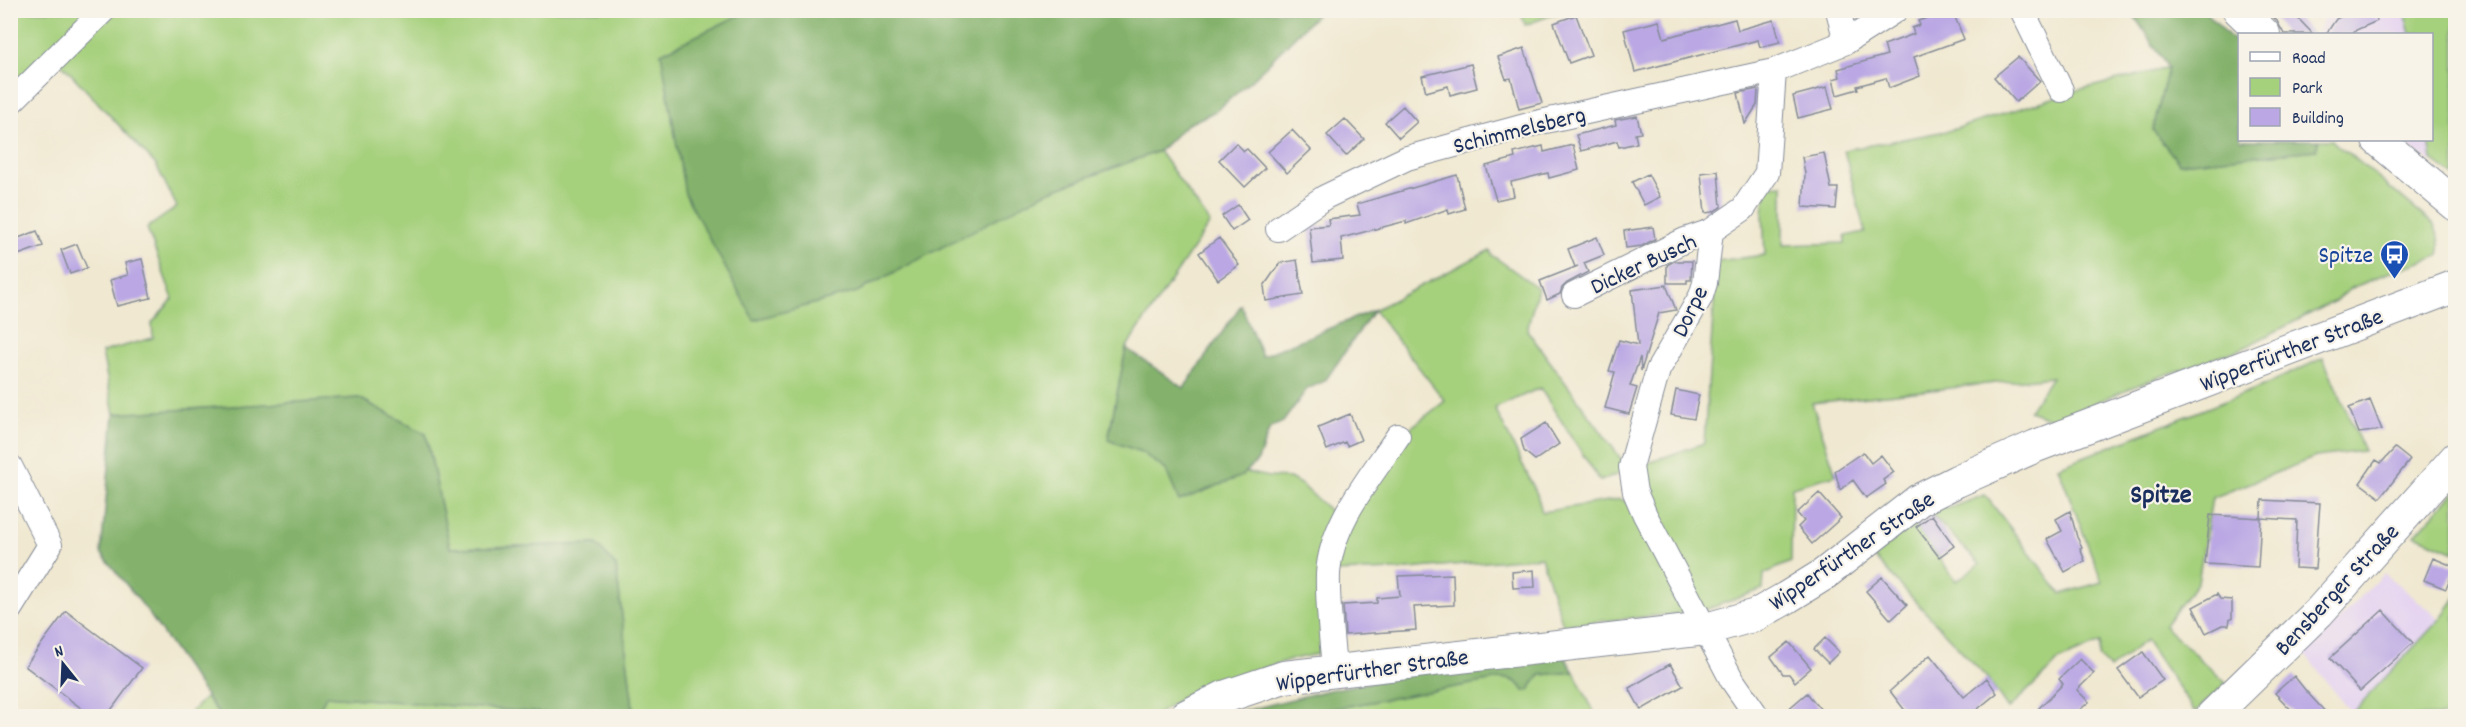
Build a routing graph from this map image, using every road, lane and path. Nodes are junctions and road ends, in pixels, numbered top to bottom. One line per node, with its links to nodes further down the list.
1 (104, 10): 10 (street)
2 (1838, 10): 7 (street)
3 (1896, 10): 7 (street)
4 (2022, 10): 9 (street)
5 (2239, 10): 6 (main road)
6 (2263, 33)
7 (1846, 42): 8 (street)
8 (1774, 71): 13 (street, Schimmelsberg); 14 (street)
9 (2061, 90)
10 (10, 103)
11 (2379, 141): 12 (main road)
12 (2455, 207)
13 (1278, 229)
14 (1711, 231): 17 (street, Dicker Busch); 22 (street, Dorpe)
15 (2456, 262): 16 (main road)
16 (2446, 289): 22 (main road, Wipperfürther Straße)
17 (1574, 295)
18 (1398, 436): 23 (street)
19 (2456, 458): 26 (main road, Bensberger Straße)
20 (10, 466): 21 (street)
21 (10, 609)
22 (1706, 629): 23 (main road, Wipperfürther Straße); 25 (street, Dorpe)
23 (1334, 671): 24 (main road, Wipperfürther Straße)
24 (1186, 717)
25 (1757, 717)
26 (2212, 717)

